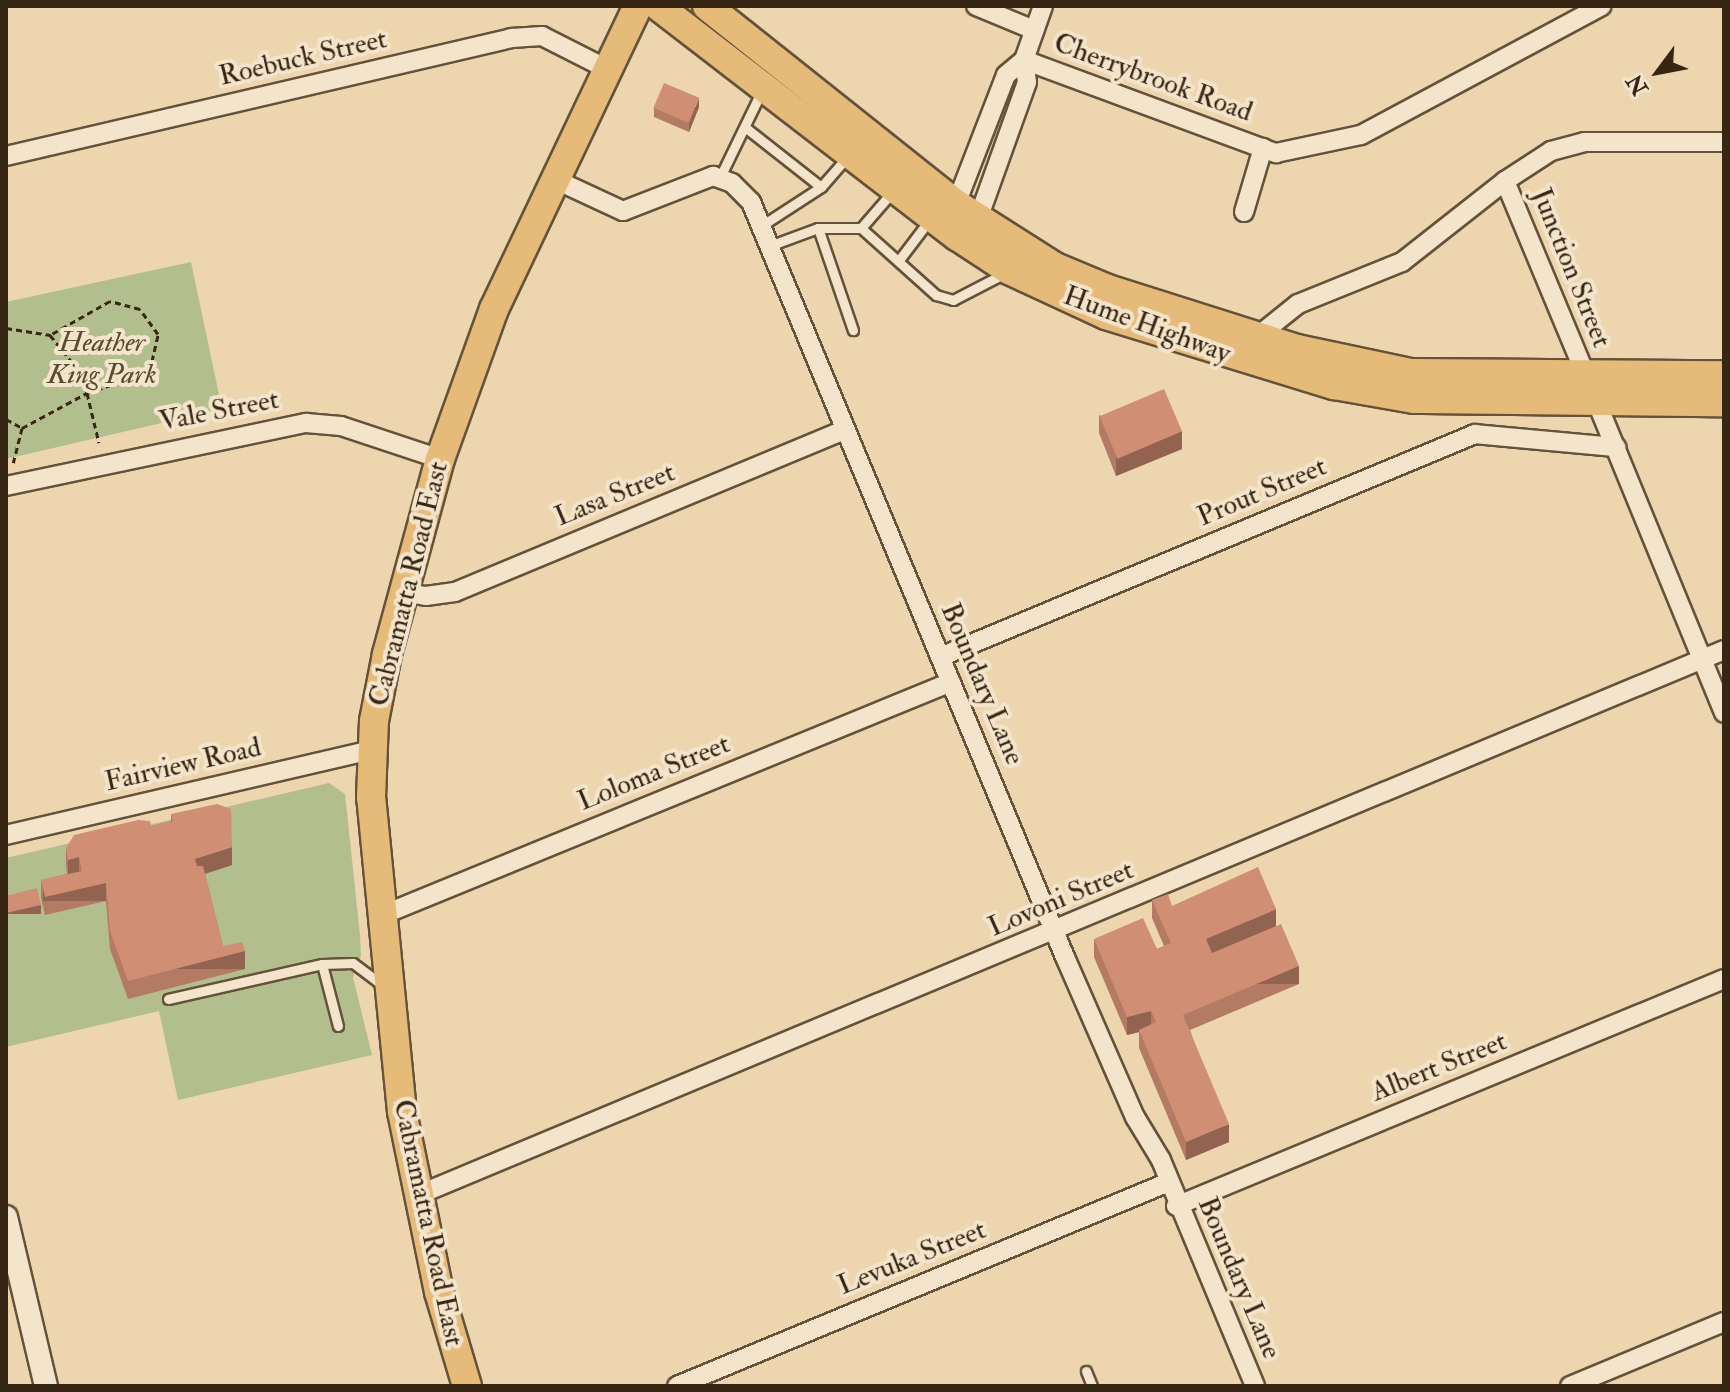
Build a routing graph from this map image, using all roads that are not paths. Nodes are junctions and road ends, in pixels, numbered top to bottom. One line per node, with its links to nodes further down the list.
1 (638, 6): 9 (main road, Cabramatta Road East)
2 (658, 6): 10 (main road, Hume Highway)
3 (707, 6): 22 (main road, Hume Highway)
4 (976, 6): 7 (street)
5 (1043, 6): 7 (street)
6 (1602, 6): 13 (street, Cherrybrook Road)
7 (1034, 30): 8 (street)
8 (1024, 60): 13 (street, Cherrybrook Road); 22 (street); 22 (street)
9 (607, 69): 15 (street, Roebuck Street); 17 (main road, Cabramatta Road East)
10 (762, 88): 11 (lane); 14 (main road, Hume Highway)
11 (746, 128): 16 (lane); 19 (lane)
12 (1724, 142): 18 (street)
13 (1263, 148): 21 (street, Cherrybrook Road)
14 (849, 155): 19 (lane); 20 (main road, Hume Highway)
15 (6, 156)
16 (720, 177): 17 (street); 23 (street, Boundary Lane)
17 (554, 179): 37 (main road, Cabramatta Road East)
18 (1505, 181): 30 (street); 32 (street, Junction Street)
19 (821, 187): 23 (lane)
20 (895, 189): 22 (main road, Hume Highway); 25 (lane)
21 (1244, 212)
22 (955, 213): 27 (lane); 28 (main road, Hume Highway); 30 (main road, Hume Highway)
23 (761, 226): 26 (street, Boundary Lane)
24 (818, 228): 25 (lane); 26 (lane); 29 (lane)
25 (861, 228): 27 (lane)
26 (769, 246): 35 (street, Boundary Lane)
27 (899, 260): 28 (lane)
28 (1009, 270): 34 (main road, Hume Highway)
29 (853, 330)
30 (1258, 336): 32 (main road, Hume Highway)
31 (1724, 375): 32 (main road, Hume Highway)
32 (1586, 376)
33 (1724, 402): 34 (main road, Hume Highway)
34 (1597, 403): 36 (street)
35 (845, 430): 39 (street, Lasa Street); 41 (street, Boundary Lane)
36 (1616, 447): 41 (street, Prout Street); 42 (street)
37 (440, 459): 38 (street, Vale Street); 39 (main road, Cabramatta Road East)
38 (6, 486)
39 (403, 592): 45 (main road, Cabramatta Road East)
40 (1724, 650): 42 (street, Lovoni Street)
41 (940, 657): 43 (street, Boundary Lane)
42 (1702, 659): 44 (street); 48 (street, Lovoni Street)
43 (951, 682): 47 (street, Loloma Street); 48 (street, Boundary Lane)
44 (1724, 713)
45 (372, 750): 46 (street, Fairview Road); 47 (main road, Cabramatta Road East)
46 (6, 835)
47 (380, 916): 51 (main road, Cabramatta Road East)
48 (1057, 932): 54 (street, Boundary Lane); 55 (street, Lovoni Street)
49 (322, 964): 51 (lane); 52 (lane); 53 (lane)
50 (1724, 979): 56 (street, Albert Street)
51 (388, 990): 55 (main road, Cabramatta Road East)
52 (168, 999)
53 (338, 1026)
54 (1169, 1182): 56 (street, Boundary Lane); 62 (street, Levuka Street)
55 (418, 1195): 61 (main road, Cabramatta Road East)
56 (1176, 1206): 64 (street, Boundary Lane)
57 (6, 1217): 60 (street)
58 (1724, 1322): 65 (street)
59 (1086, 1371): 63 (lane)
60 (46, 1386)
61 (467, 1386)
62 (677, 1386)
63 (1092, 1386)
64 (1255, 1386)
65 (1570, 1386)

